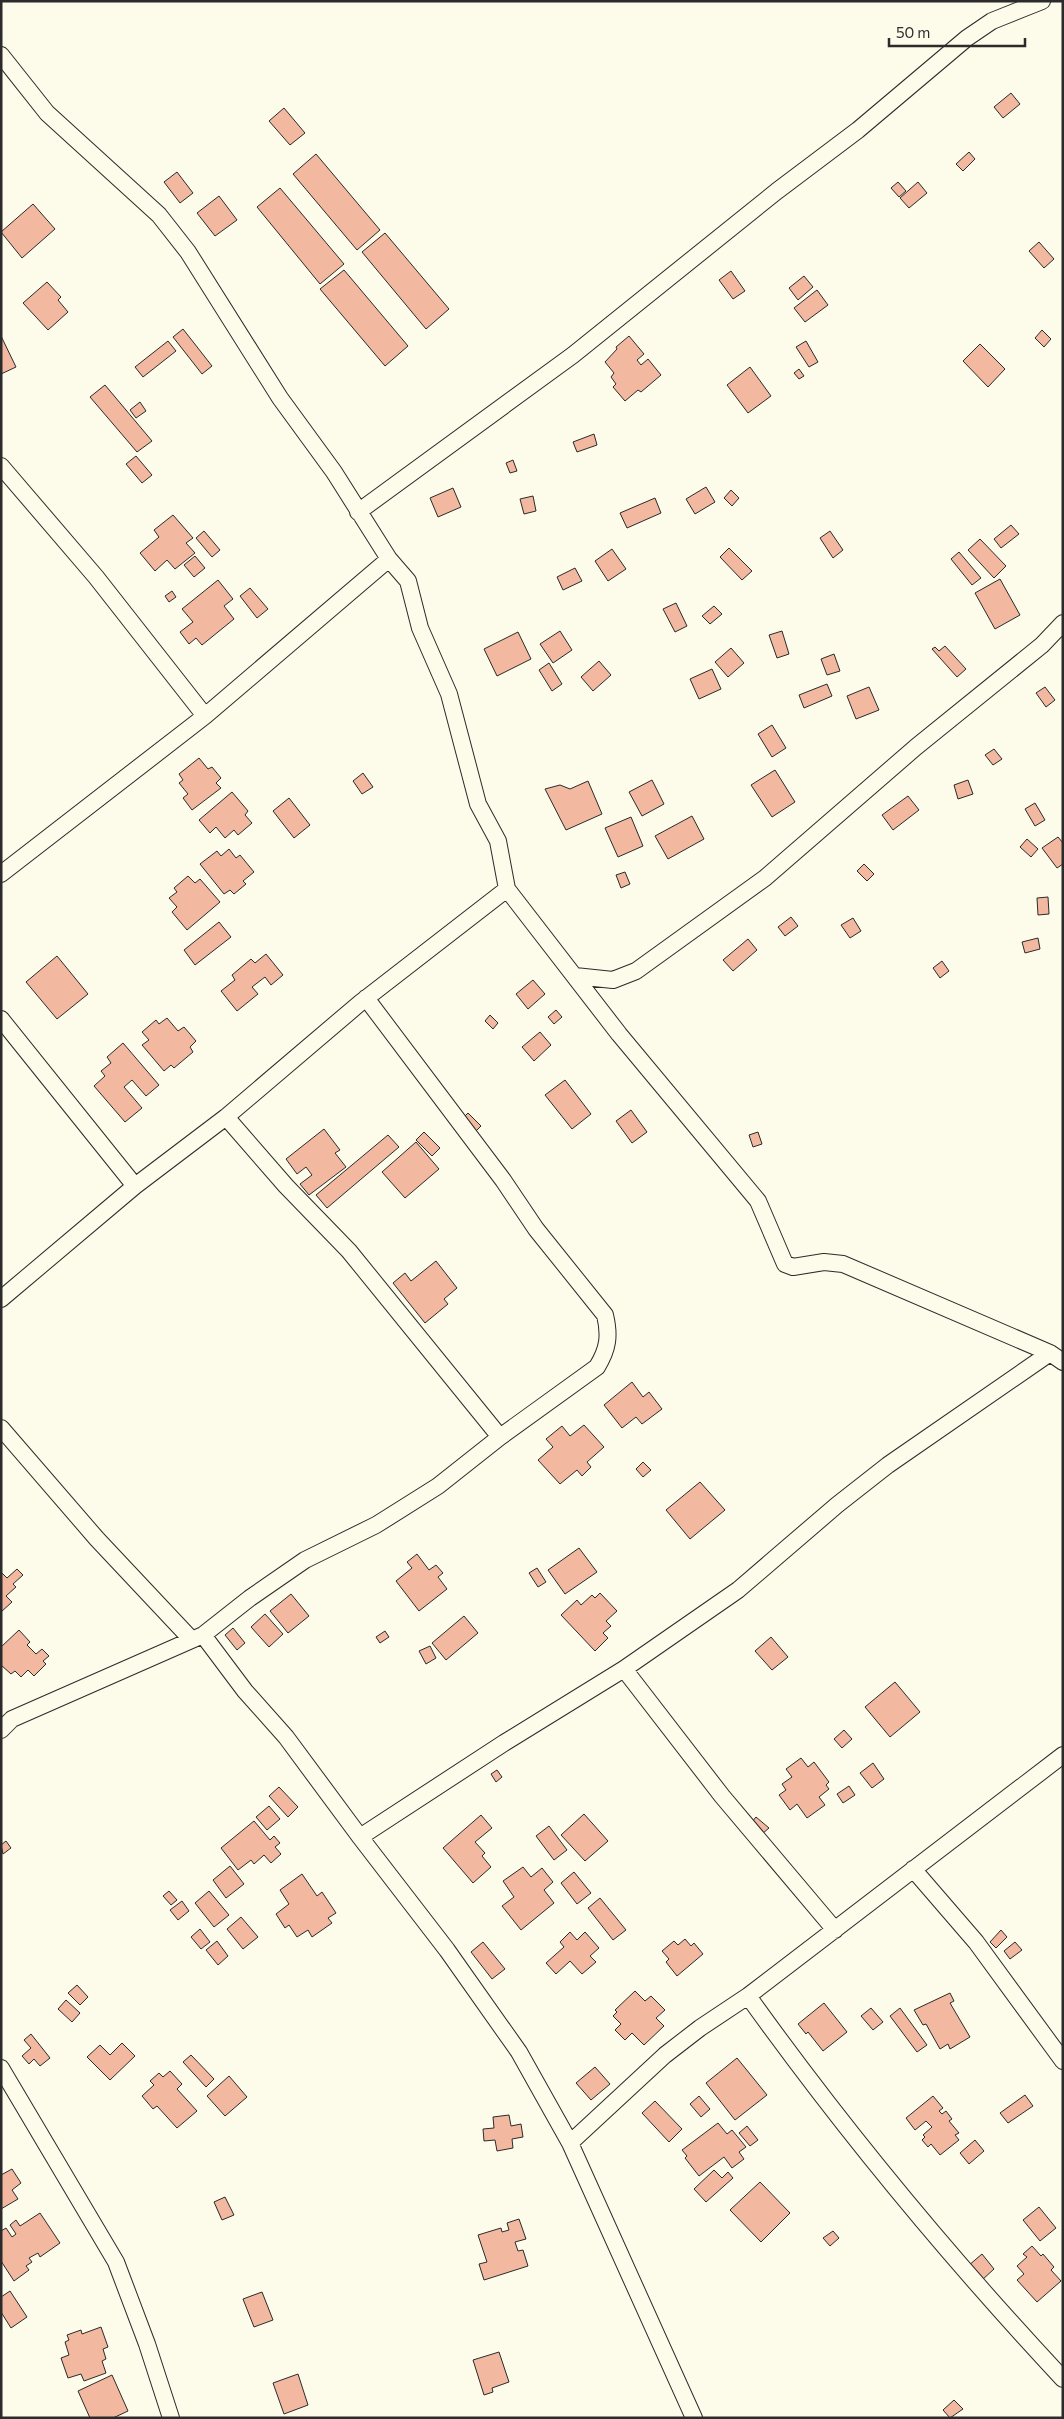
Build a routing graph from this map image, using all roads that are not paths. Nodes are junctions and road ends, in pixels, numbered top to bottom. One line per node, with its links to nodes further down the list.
1 (1042, 1): 4 (street)
2 (1, 55): 4 (street)
3 (1, 466): 7 (street)
4 (358, 512): 5 (street)
5 (389, 560): 7 (street); 9 (street)
6 (1063, 623): 10 (street)
7 (205, 716): 8 (street)
8 (1, 874)
9 (507, 889): 10 (street); 11 (street)
10 (575, 976): 16 (street)
11 (366, 998): 13 (street); 18 (street)
12 (1, 1019): 14 (street)
13 (226, 1117): 14 (street); 18 (street)
14 (135, 1186): 15 (street)
15 (1, 1299)
16 (1056, 1357): 20 (street)
17 (1, 1428): 19 (street)
18 (500, 1437): 19 (street)
19 (197, 1637): 21 (street); 23 (street)
20 (624, 1669): 23 (street); 25 (street)
21 (1, 1730)
22 (1063, 1755): 24 (street)
23 (360, 1837): 29 (street)
24 (913, 1869): 25 (street); 27 (street)
25 (835, 1930): 26 (street)
26 (748, 1996): 29 (street); 30 (street)
27 (1063, 2061)
28 (1, 2068): 31 (street)
29 (570, 2143): 32 (street)
30 (1063, 2379)
31 (171, 2418)
32 (694, 2418)

